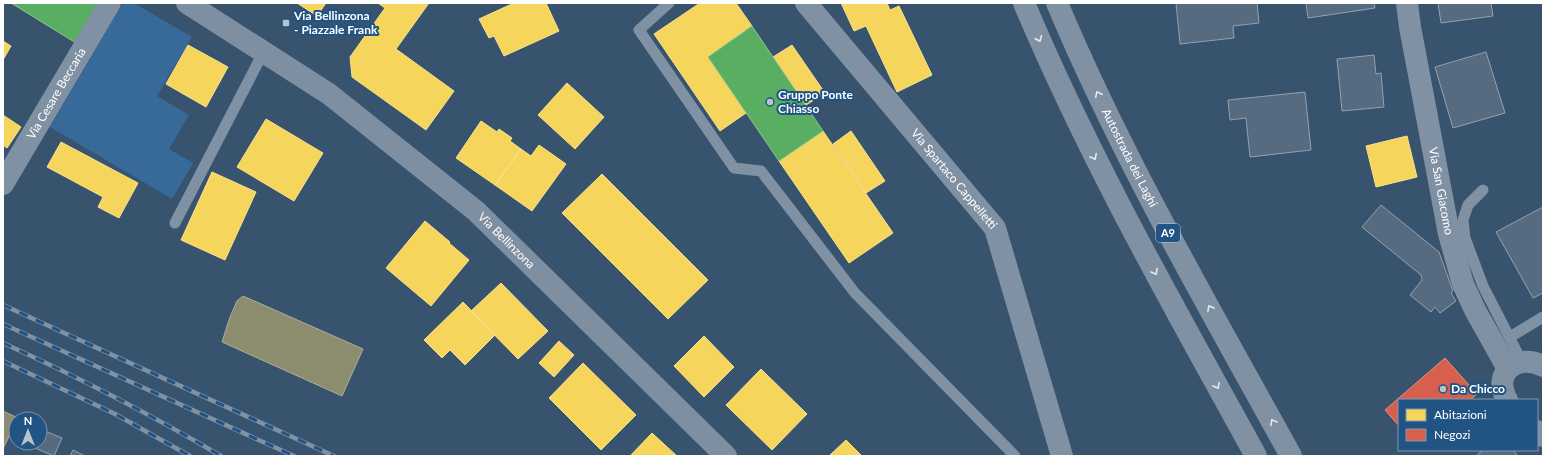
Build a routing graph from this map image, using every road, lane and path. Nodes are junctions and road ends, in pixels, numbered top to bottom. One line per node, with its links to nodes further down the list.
1 (110, 3): 9 (main road, Via Cesare Beccaria)
2 (187, 3): 8 (main road, Via Bellinzona)
3 (669, 3): 17 (lane)
4 (806, 3): 18 (main road, Via Spartaco Cappelletti)
5 (1024, 3): 19 (main road, A9, one-way to 19)
6 (1058, 3): 20 (main road, Autostrada dei Laghi / A9, one-way to 6)
7 (1407, 3): 14 (main road, Via San Giacomo)
8 (264, 51): 11 (lane); 16 (main road, Via Bellinzona)
9 (3, 184)
10 (1483, 190): 13 (lane)
11 (175, 223)
12 (1543, 317): 13 (lane)
13 (1510, 337): 14 (lane)
14 (1524, 366): 15 (main road)
15 (1507, 399)
16 (726, 456)
17 (1015, 456)
18 (1062, 456)
19 (1256, 456)
20 (1291, 456)

